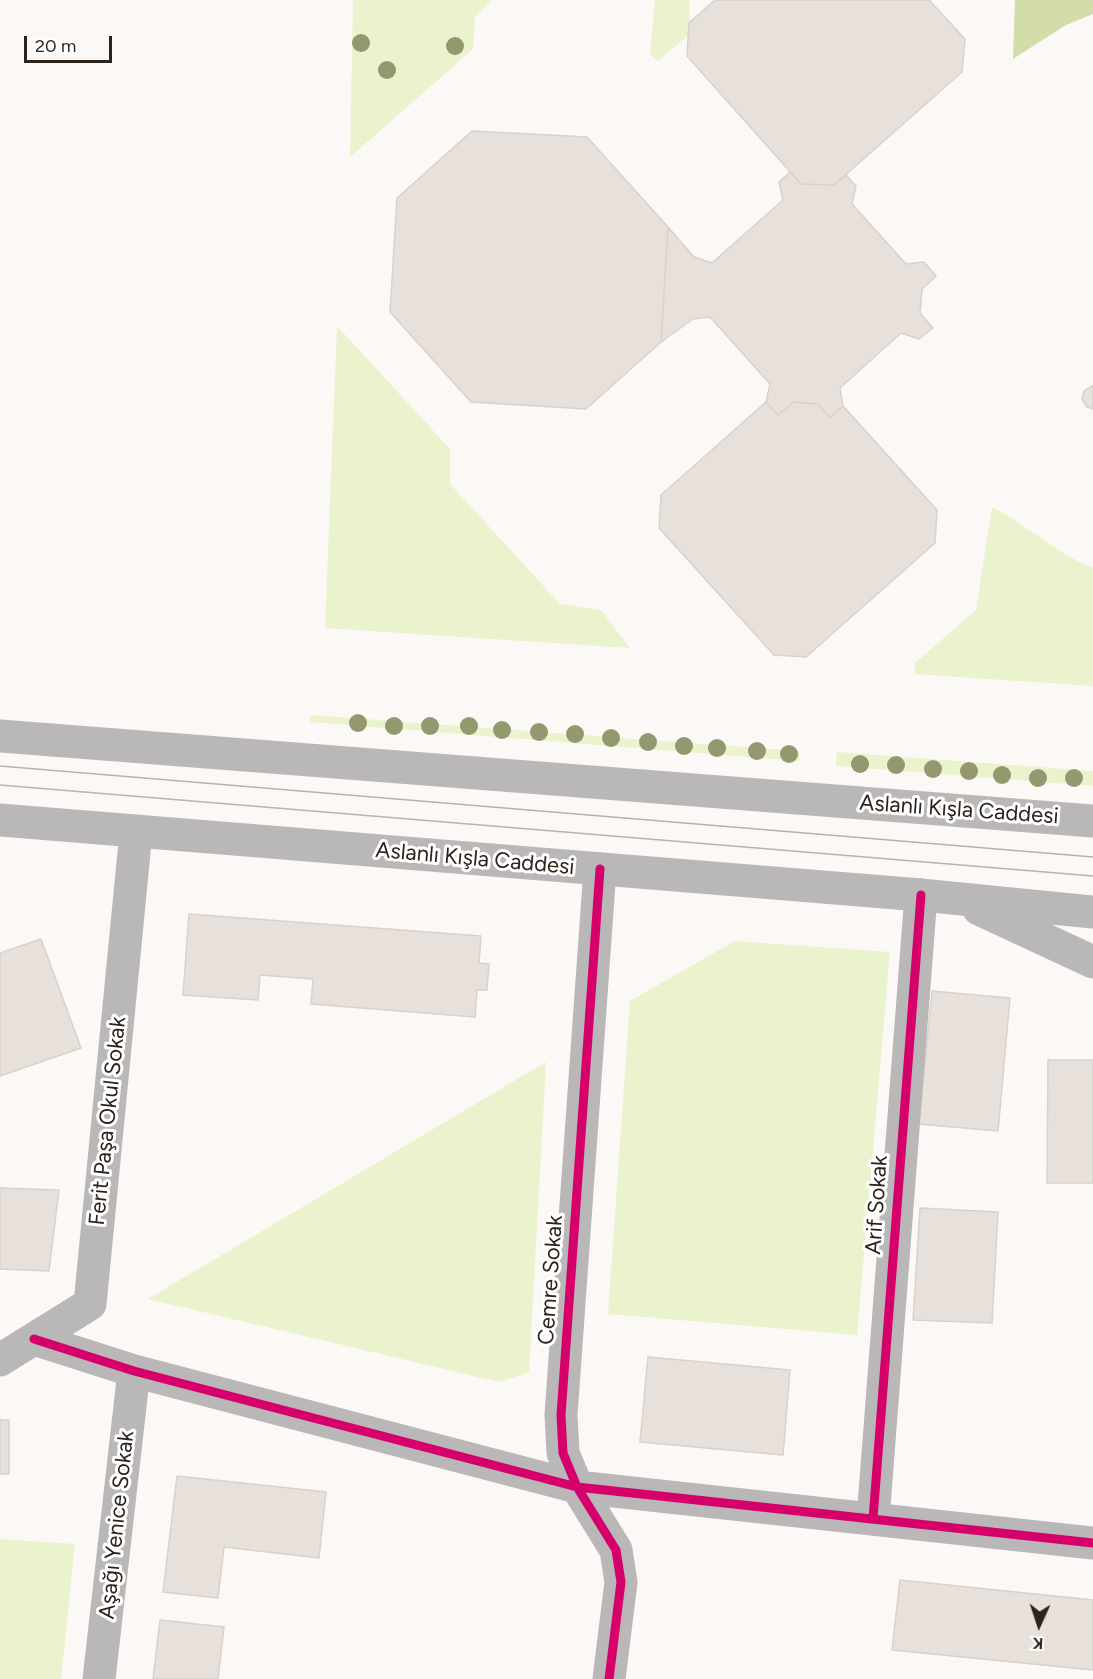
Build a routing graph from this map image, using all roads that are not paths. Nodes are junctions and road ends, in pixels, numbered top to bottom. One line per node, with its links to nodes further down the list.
1 (0, 736): 3 (main road, Aslanlı Kışla Caddesi)
2 (0, 820): 4 (main road, Aslanlı Kışla Caddesi)
3 (1090, 820)
4 (136, 832): 5 (main road, Aslanlı Kışla Caddesi); 10 (street, Ferit Paşa Okul Sokak)
5 (600, 869): 6 (main road, Aslanlı Kışla Caddesi); 13 (street, Cemre Sokak)
6 (921, 895): 7 (main road, Aslanlı Kışla Caddesi); 14 (street, Arif Sokak)
7 (959, 900): 8 (main road, Aslanlı Kışla Caddesi); 9 (main road)
8 (1093, 912)
9 (1093, 962)
10 (34, 1339): 11 (street, Ferit Paşa Okul Sokak); 12 (street)
11 (0, 1360)
12 (134, 1371): 13 (street); 16 (street, Aşağı Yenice Sokak)
13 (577, 1487): 14 (street); 17 (street, Cemre Sokak)
14 (873, 1519): 15 (street)
15 (1093, 1543)
16 (99, 1679)
17 (609, 1679)

